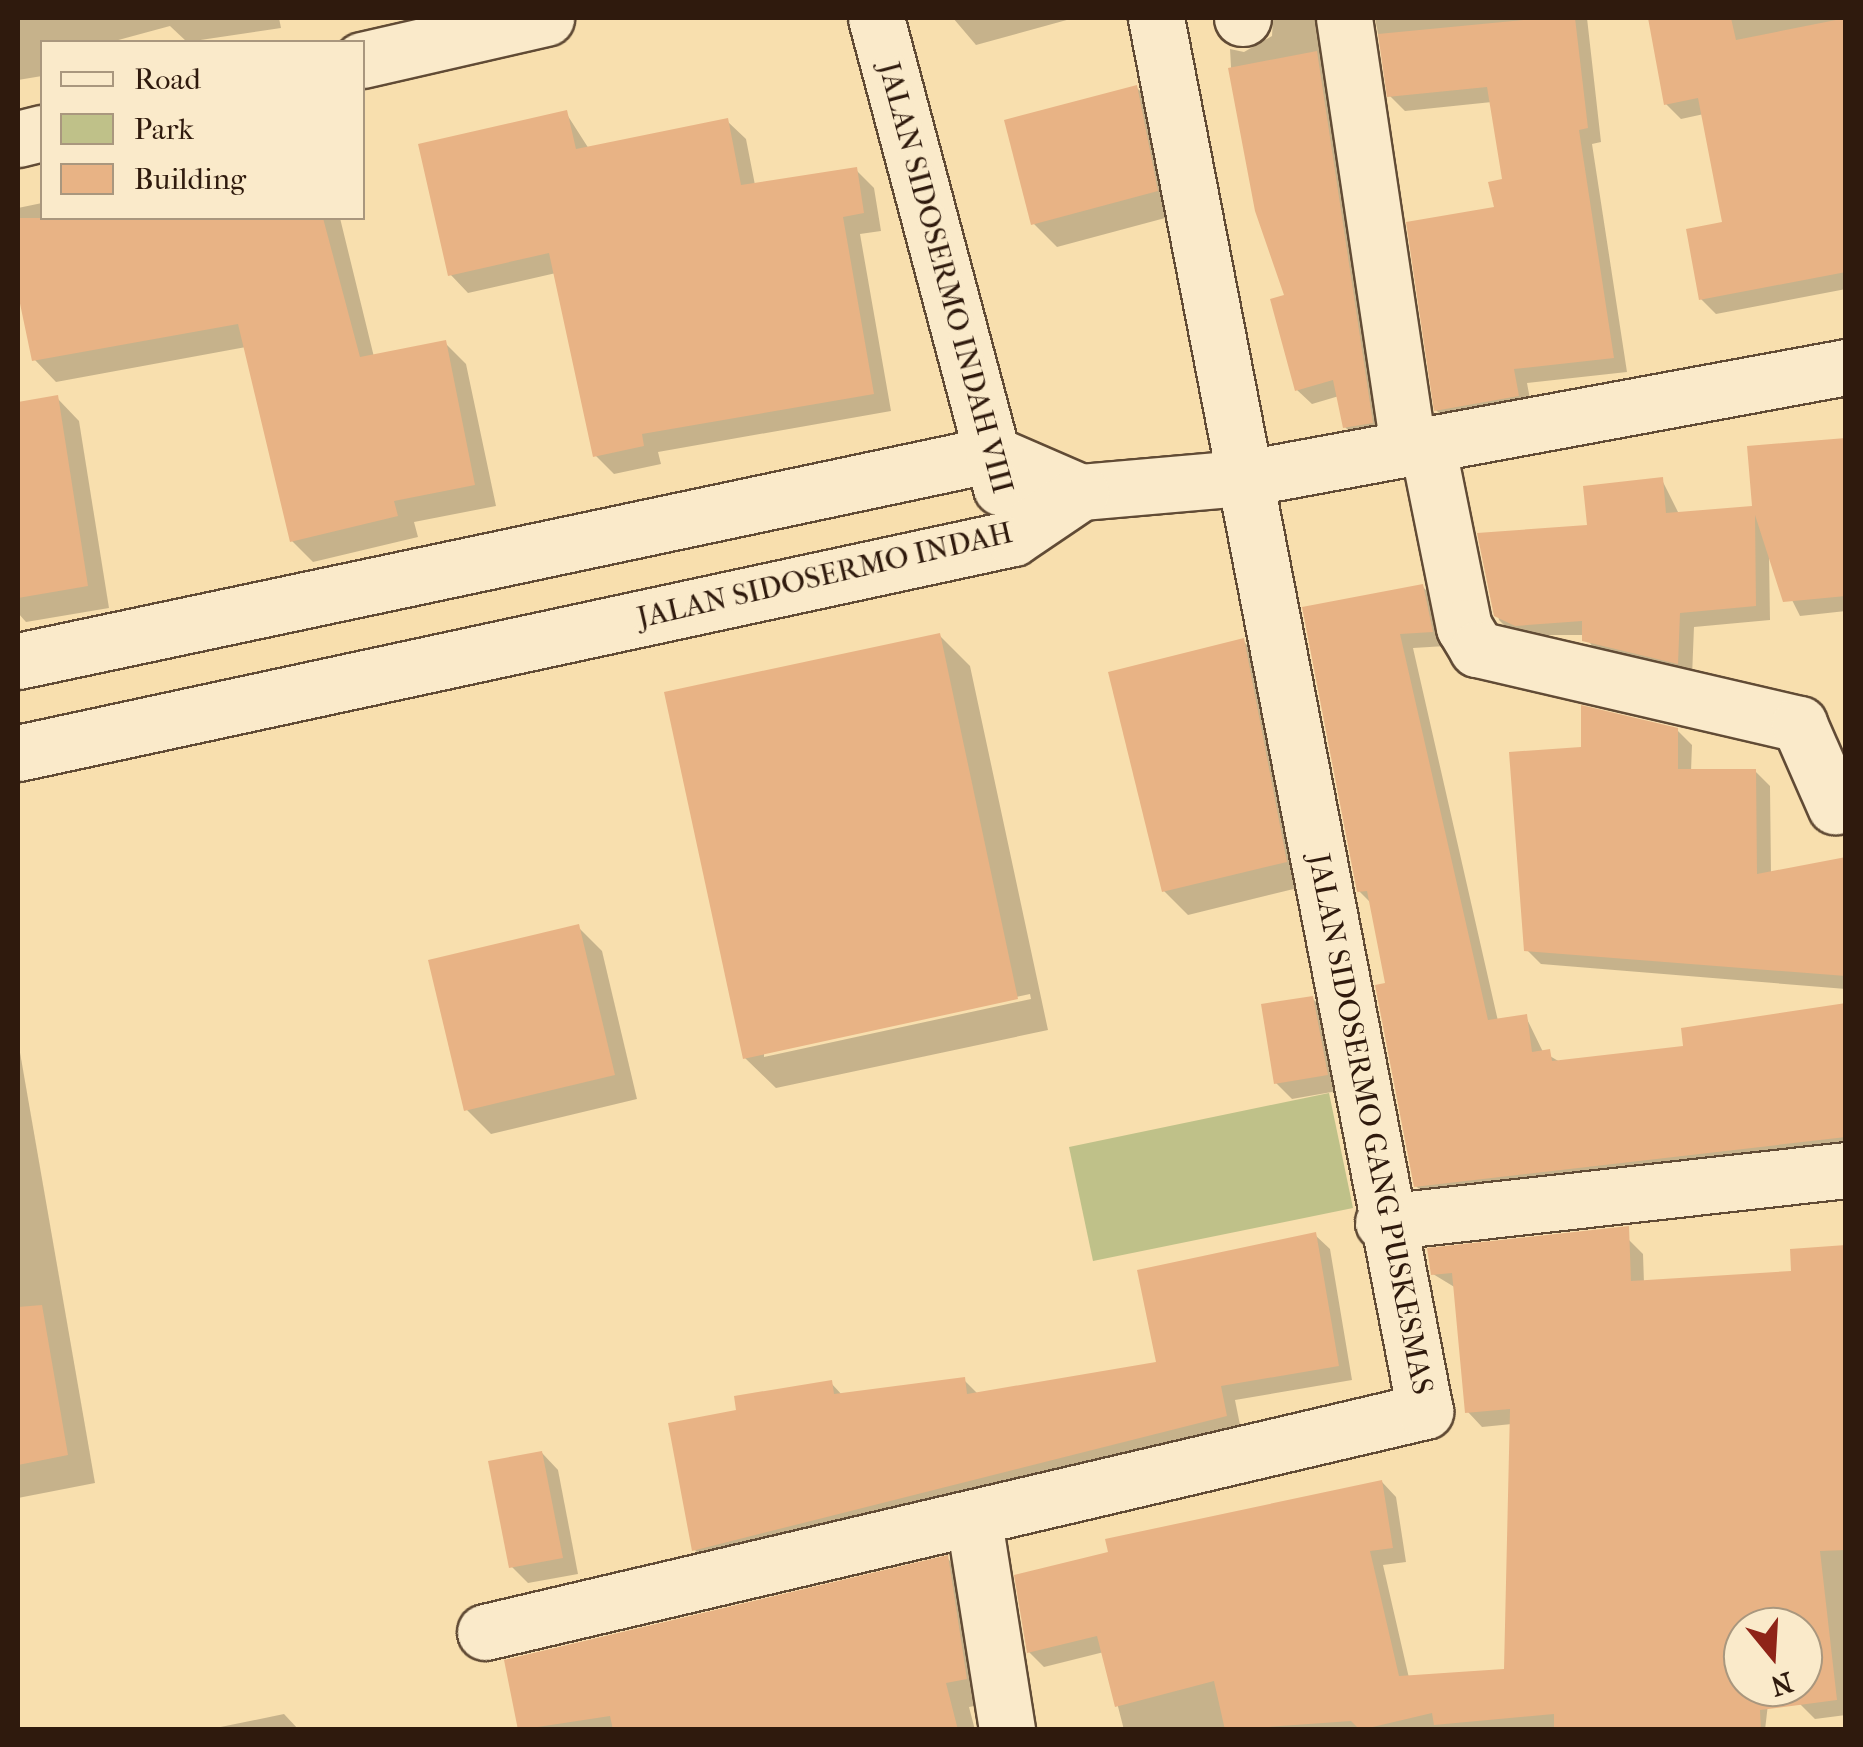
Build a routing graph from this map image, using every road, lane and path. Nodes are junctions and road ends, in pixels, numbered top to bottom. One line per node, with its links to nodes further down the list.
1 (546, 18): 5 (street)
2 (876, 18): 8 (street, JALAN SIDOSERMO INDAH VIII)
3 (1156, 18): 9 (street, JALAN SIDOSERMO GANG PUSKESMAS)
4 (1344, 18): 7 (street)
5 (365, 59)
6 (1846, 367): 7 (street)
7 (1417, 446): 9 (street); 14 (street)
8 (993, 454): 10 (street); 11 (street, JALAN SIDOSERMO INDAH VIII); 12 (street)
9 (1252, 477): 10 (street); 16 (street, JALAN SIDOSERMO GANG PUSKESMAS)
10 (1081, 492): 11 (street, JALAN SIDOSERMO INDAH)
11 (1012, 538): 13 (street, JALAN SIDOSERMO INDAH)
12 (18, 662)
13 (18, 752)
14 (1835, 806)
15 (1846, 1170): 16 (street)
16 (1383, 1222): 17 (street, JALAN SIDOSERMO GANG PUSKESMAS)
17 (974, 1521): 18 (street, JALAN SIDOSERMO GANG PUSKESMAS); 19 (street)
18 (486, 1632)
19 (1008, 1730)

